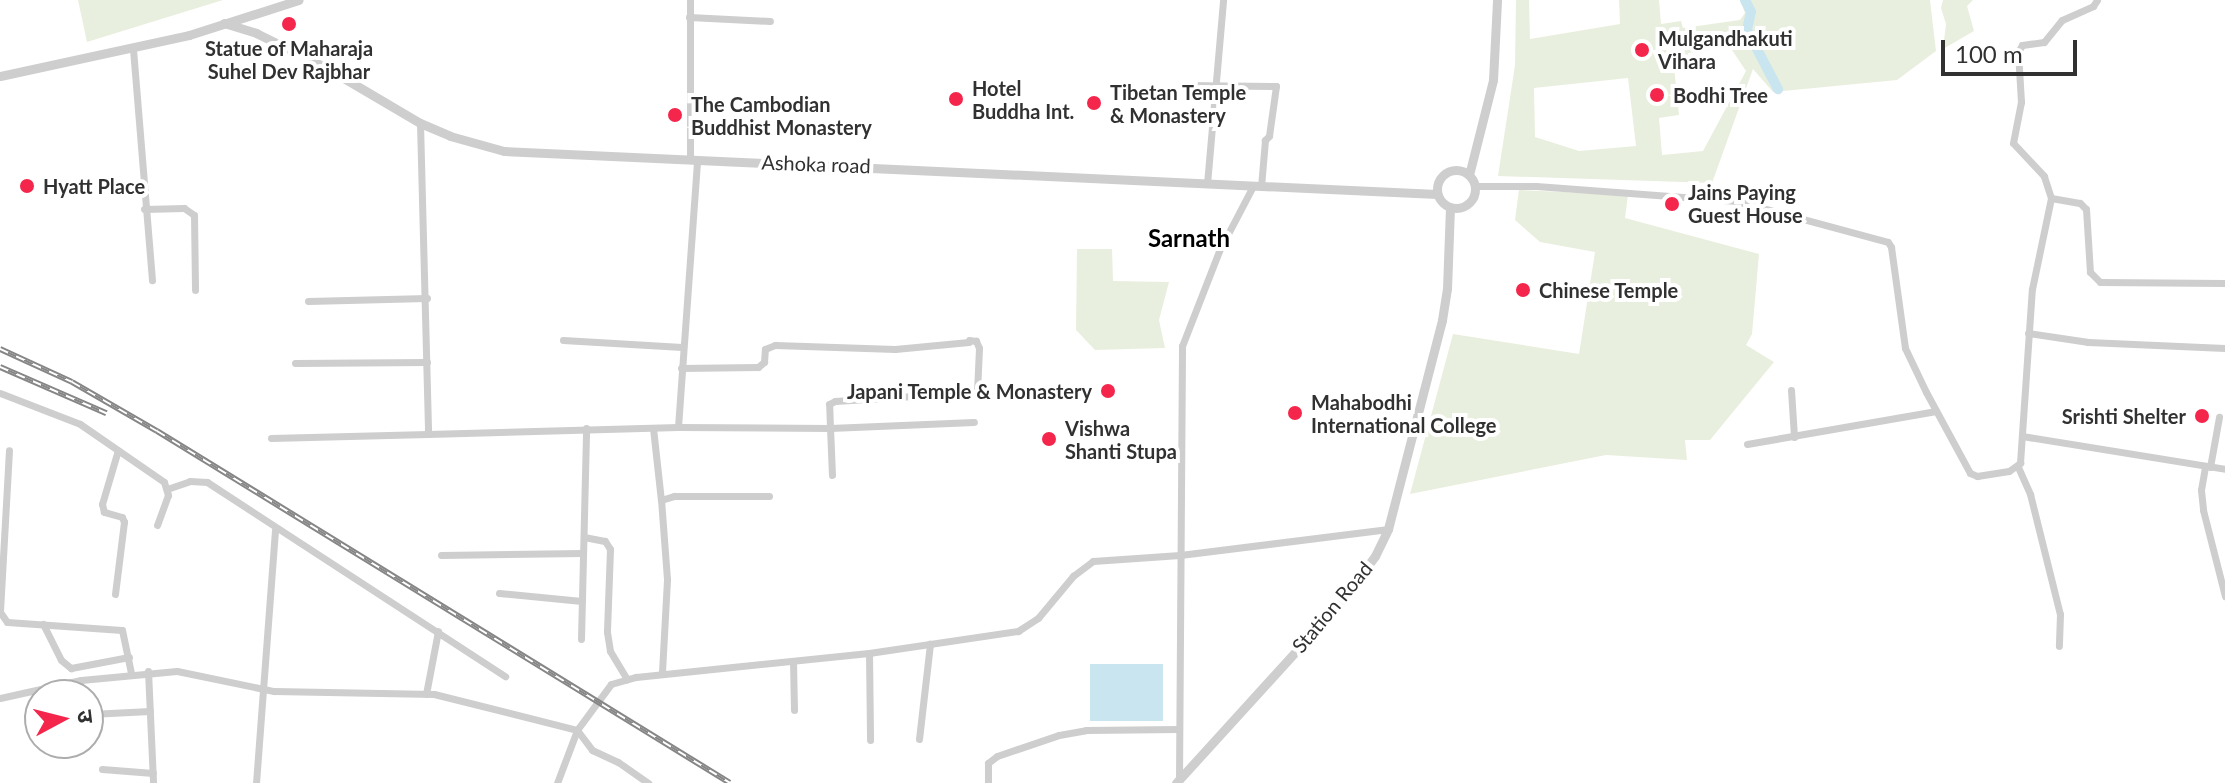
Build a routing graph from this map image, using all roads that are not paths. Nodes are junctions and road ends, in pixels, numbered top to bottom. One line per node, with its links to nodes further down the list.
1 (299, 0): 8 (street)
2 (690, 0): 6 (street)
3 (1223, 0): 12 (street)
4 (1497, 0): 15 (street)
5 (2097, 0): 20 (street)
6 (689, 17): 7 (street); 14 (street)
7 (770, 21)
8 (224, 23): 9 (street); 13 (street, Ashoka road)
9 (133, 49): 10 (street); 22 (street)
10 (0, 76)
11 (1185, 85): 12 (street)
12 (1217, 86): 16 (street); 18 (street)
13 (420, 123): 14 (street, Ashoka road); 26 (street)
14 (694, 159): 16 (street, Ashoka road); 30 (street)
15 (1469, 175): 17 (street); 19 (street)
16 (1207, 184): 18 (street, Ashoka road)
17 (1475, 186): 21 (street); 37 (street)
18 (1257, 187): 19 (street, Ashoka road); 64 (street)
19 (1437, 194): 21 (street)
20 (2051, 198): 24 (street); 28 (street)
21 (1450, 207): 59 (street, Station Road)
22 (144, 209): 23 (street); 25 (street)
23 (152, 280)
24 (2225, 283)
25 (195, 290)
26 (427, 298): 27 (street); 32 (street)
27 (308, 301)
28 (2028, 333): 31 (street); 45 (street)
29 (563, 340): 30 (street)
30 (682, 347): 34 (street)
31 (2225, 348)
32 (427, 362): 33 (street); 44 (street)
33 (295, 363)
34 (681, 368): 40 (street); 43 (street)
35 (1791, 390): 46 (street)
36 (0, 393): 50 (street)
37 (1936, 411): 46 (street); 51 (street)
38 (2219, 417): 52 (street)
39 (974, 422): 43 (street)
40 (678, 427): 42 (street); 43 (street)
41 (586, 428): 42 (street); 44 (street); 61 (street)
42 (653, 428): 57 (street)
43 (830, 428): 54 (street)
44 (428, 434): 47 (street)
45 (2022, 436): 51 (street); 52 (street)
46 (1794, 437): 48 (street)
47 (271, 438)
48 (1747, 444)
49 (9, 450): 69 (street)
50 (118, 450): 55 (street); 66 (street)
51 (2018, 467): 74 (street)
52 (2208, 467): 53 (street); 67 (street)
53 (2225, 469)
54 (832, 475)
55 (167, 489): 58 (street); 60 (street)
56 (769, 496): 57 (street)
57 (661, 500): 79 (street)
58 (157, 525)
59 (1388, 529): 64 (street); 95 (street, Station Road)
60 (275, 530): 71 (street); 83 (street)
61 (584, 537): 62 (street); 82 (street)
62 (583, 553): 63 (street); 68 (street)
63 (441, 555)
64 (1180, 555): 73 (street); 89 (street)
65 (499, 593): 68 (street)
66 (115, 594)
67 (2225, 596)
68 (582, 601): 72 (street)
69 (0, 612): 70 (street)
70 (43, 624): 76 (street); 76 (street)
71 (438, 631): 81 (street); 84 (street)
72 (581, 639)
73 (930, 644): 75 (street); 91 (street)
74 (2059, 646)
75 (869, 653): 77 (street); 92 (street)
76 (129, 657): 80 (street)
77 (793, 661): 79 (street); 86 (street)
78 (148, 671): 80 (street); 83 (street); 87 (street)
79 (662, 672): 82 (street)
80 (131, 673): 85 (street)
81 (505, 676)
82 (627, 679): 90 (street)
83 (262, 688): 84 (street); 97 (street)
84 (426, 694): 90 (street)
85 (0, 698)
86 (794, 710)
87 (150, 711): 88 (street); 94 (street)
88 (104, 713)
89 (1179, 729): 95 (street); 100 (street)
90 (577, 730): 98 (street); 99 (street)
91 (919, 739)
92 (870, 740)
93 (102, 769): 94 (street)
94 (153, 773): 96 (street)
95 (1178, 781)
96 (153, 783)
97 (256, 783)
98 (557, 783)
99 (648, 783)
100 (988, 783)

